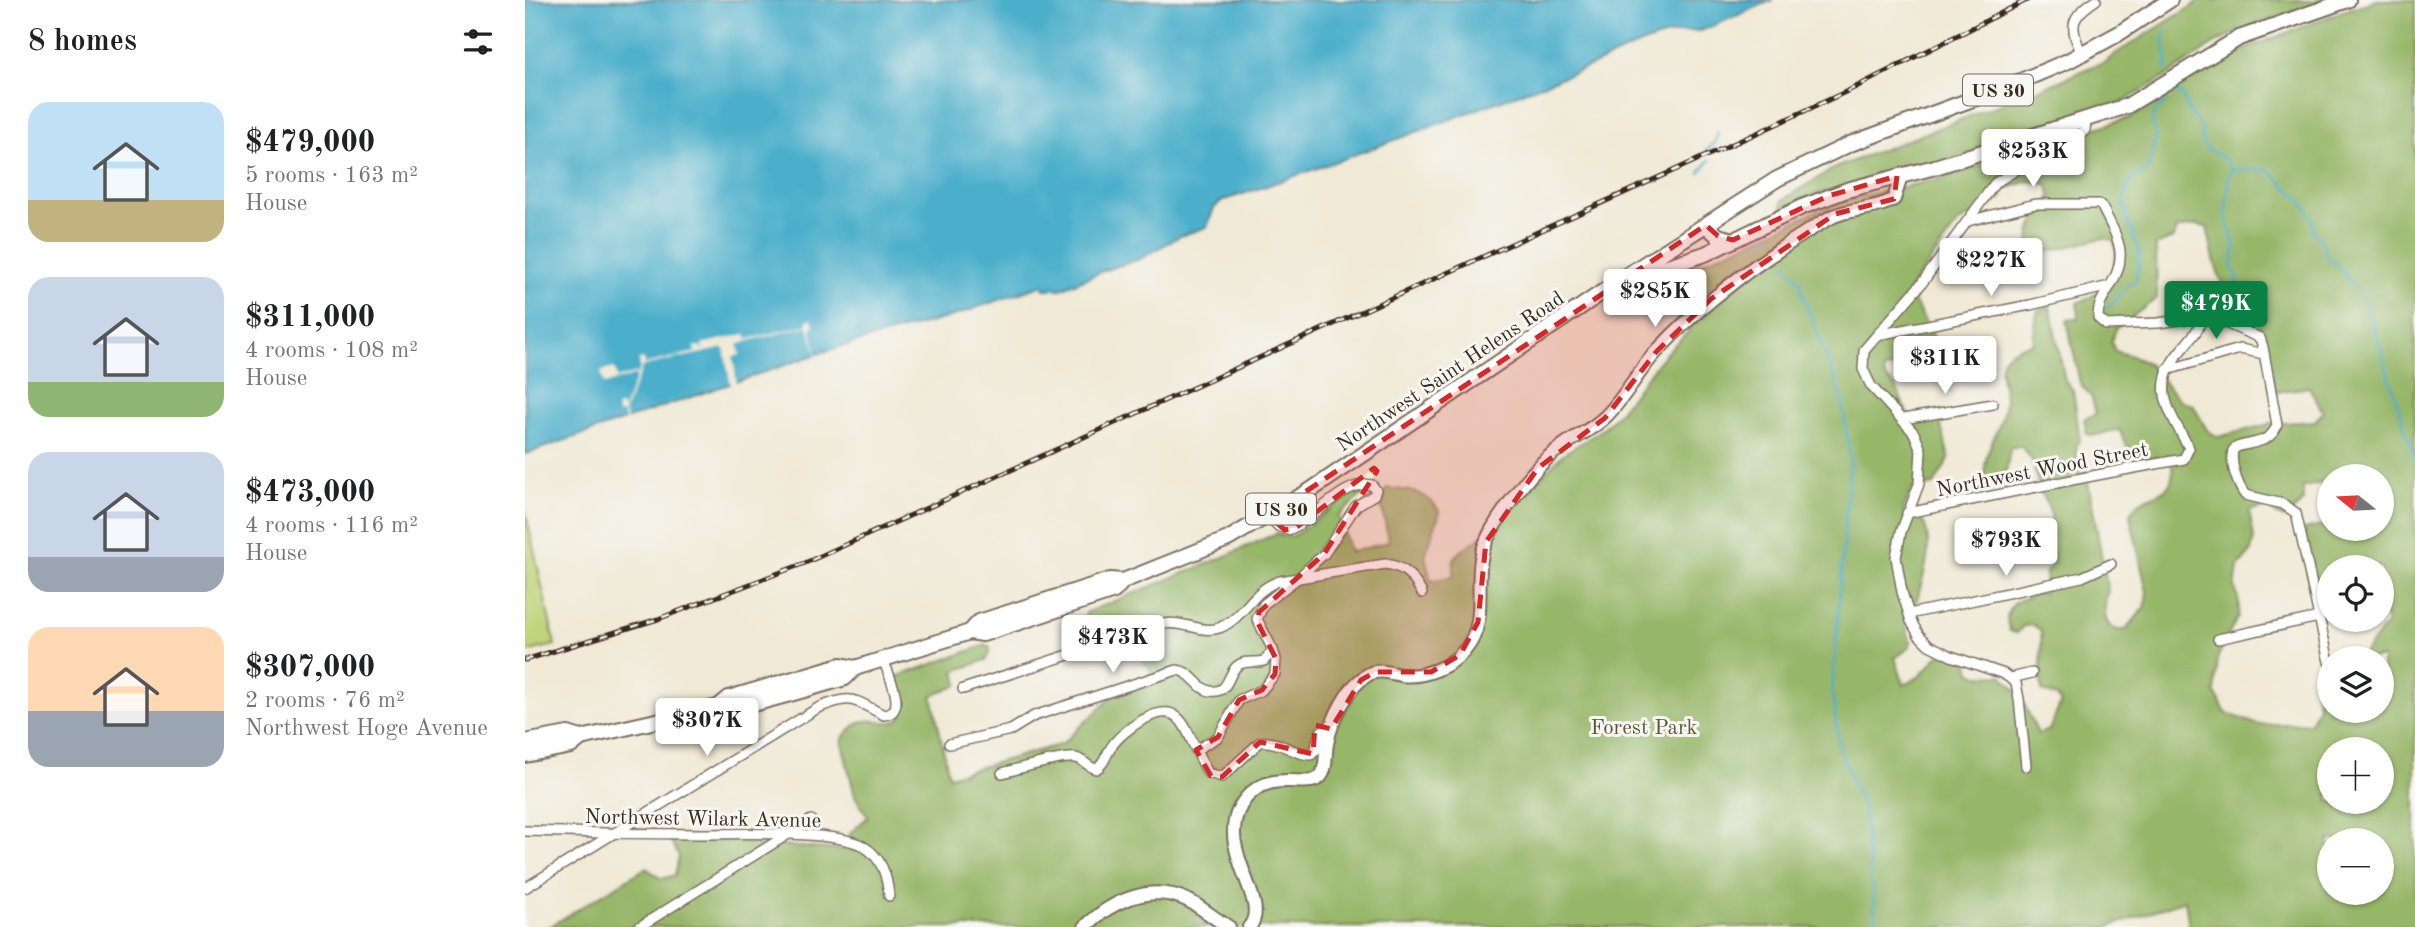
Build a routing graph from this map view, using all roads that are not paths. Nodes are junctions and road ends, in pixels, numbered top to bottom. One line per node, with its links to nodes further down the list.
1 (2096, 0): 4 (street)
2 (2170, 0): 4 (main road, Northwest Saint Helens Road / US 30)
3 (2348, 0): 5 (main road)
4 (2082, 54): 8 (main road, Northwest Saint Helens Road / US 30)
5 (2086, 120): 6 (main road); 7 (street)
6 (1898, 176): 9 (main road); 32 (main road)
7 (1968, 220): 11 (street); 13 (street)
8 (1706, 225): 9 (main road); 10 (main road, Northwest Saint Helens Road / US 30)
9 (1733, 240): 10 (main road)
10 (1633, 272): 19 (main road, Northwest Saint Helens Road / US 30)
11 (2110, 286): 12 (street); 13 (street)
12 (2202, 317): 14 (street); 15 (street)
13 (1877, 335): 17 (street)
14 (2264, 354): 15 (street); 23 (street)
15 (2167, 370): 18 (street, Northwest Wood Street)
16 (1993, 404): 17 (street)
17 (1903, 419): 18 (street)
18 (1907, 513): 24 (street)
19 (1269, 516): 21 (street); 28 (main road, Northwest Saint Helens Road / US 30)
20 (2111, 565): 24 (street)
21 (1298, 578): 22 (street); 27 (street); 31 (street)
22 (1422, 593)
23 (2317, 608)
24 (1909, 614): 30 (street)
25 (2317, 617): 26 (street)
26 (2218, 639)
27 (1273, 650): 35 (street); 36 (street)
28 (883, 659): 33 (main road, Northwest Saint Helens Road / US 30); 42 (street)
29 (2032, 673): 30 (street)
30 (2011, 678): 38 (street)
31 (963, 689)
32 (1331, 729): 36 (street); 49 (main road)
33 (581, 738): 34 (main road, Northwest Saint Helens Road / US 30); 37 (main road, Northwest Saint Helens Road / US 30)
34 (525, 742)
35 (949, 744)
36 (1196, 750): 39 (street)
37 (525, 755)
38 (2026, 766)
39 (1002, 773)
40 (811, 820): 43 (street)
41 (525, 831): 42 (street, Northwest Wilark Avenue)
42 (611, 834): 43 (street, Northwest Wilark Avenue); 44 (street)
43 (789, 835): 45 (street, Northwest Wilark Avenue); 46 (street)
44 (525, 888)
45 (889, 896)
46 (639, 927)
47 (1085, 927): 48 (main road)
48 (1229, 927)
49 (1249, 927)

